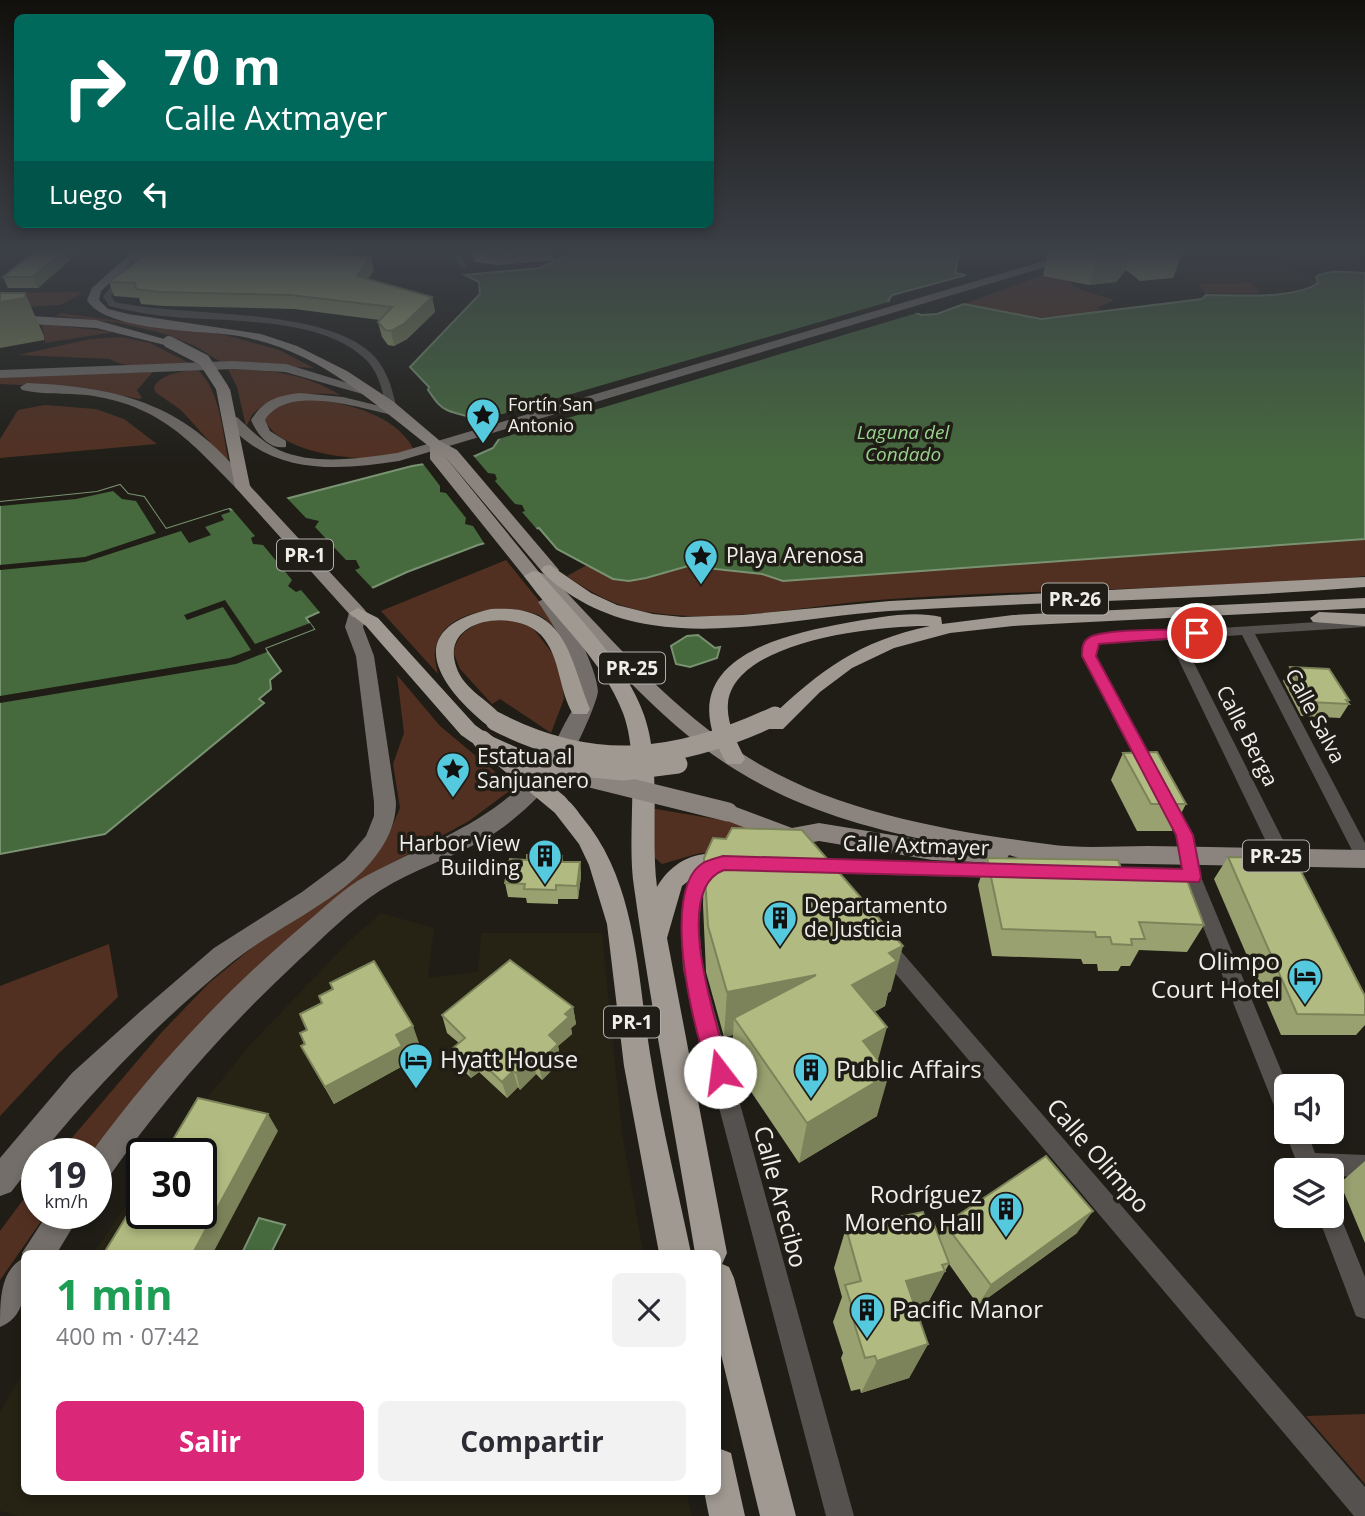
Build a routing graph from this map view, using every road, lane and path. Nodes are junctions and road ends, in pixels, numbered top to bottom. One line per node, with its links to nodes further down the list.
1 (92, 324): 10 (main road, bridge)
2 (174, 324): 8 (main road)
3 (269, 324): 9 (street)
4 (843, 324): 12 (main road)
5 (178, 367): 6 (main road, PR-1); 8 (main road, PR-1); 11 (main road)
6 (0, 374)
7 (0, 387): 11 (main road, PR-1)
8 (373, 393): 9 (main road, PR-1)
9 (394, 409): 13 (main road, PR-1); 15 (main road)
10 (232, 419): 15 (main road); 16 (main road)
11 (183, 426): 16 (main road, PR-1)
12 (492, 427): 13 (main road); 14 (main road)
13 (423, 432): 14 (main road, PR-1)
14 (442, 452): 15 (main road); 17 (main road, PR-1)
15 (374, 460)
16 (248, 492): 20 (main road, PR-1)
17 (542, 573): 18 (highway, PR-26); 26 (main road); 29 (main road, PR-25); 43 (highway, PR-1)
18 (1365, 582)
19 (1365, 603): 21 (highway, PR-26)
20 (358, 613): 28 (highway, PR-1); 48 (main road)
21 (1215, 613): 22 (highway); 23 (highway, PR-26)
22 (1365, 622): 24 (street)
23 (963, 623): 27 (highway, PR-26); 29 (highway)
24 (1246, 630): 25 (street); 34 (street, Calle Salva)
25 (1173, 634): 33 (street, Calle Berga); 37 (street)
26 (580, 709): 27 (highway, bridge); 45 (main road)
27 (775, 720): 30 (highway, bridge)
28 (482, 740): 30 (highway, bridge); 52 (highway, PR-1, bridge)
29 (734, 759): 32 (main road, PR-25)
30 (531, 762): 31 (main road, PR-25, bridge)
31 (791, 837): 32 (main road, PR-25); 38 (street)
32 (1042, 852): 37 (main road, PR-25)
33 (1282, 856): 34 (main road, PR-25); 37 (main road, PR-25)
34 (1365, 859)
35 (730, 863): 43 (highway); 62 (street, Calle Arecibo)
36 (790, 865): 38 (street, Calle Axtmayer)
37 (1190, 865): 40 (street); 44 (street)
38 (816, 866): 39 (street, Calle Axtmayer); 41 (street)
39 (1025, 872)
40 (1151, 876)
41 (834, 887)
42 (870, 929): 59 (street, Calle Olimpo)
43 (656, 944): 53 (highway, PR-1)
44 (1274, 1078)
45 (112, 1149)
46 (1344, 1166): 47 (street)
47 (1365, 1166)
48 (0, 1181)
49 (1334, 1228): 56 (street)
50 (55, 1229): 51 (main road)
51 (40, 1250)
52 (674, 1250)
53 (710, 1250)
54 (21, 1279): 57 (main road)
55 (721, 1290): 61 (highway)
56 (1365, 1307)
57 (0, 1311)
58 (721, 1483): 60 (highway)
59 (1365, 1508)
60 (727, 1516)
61 (778, 1516)
62 (840, 1516)

